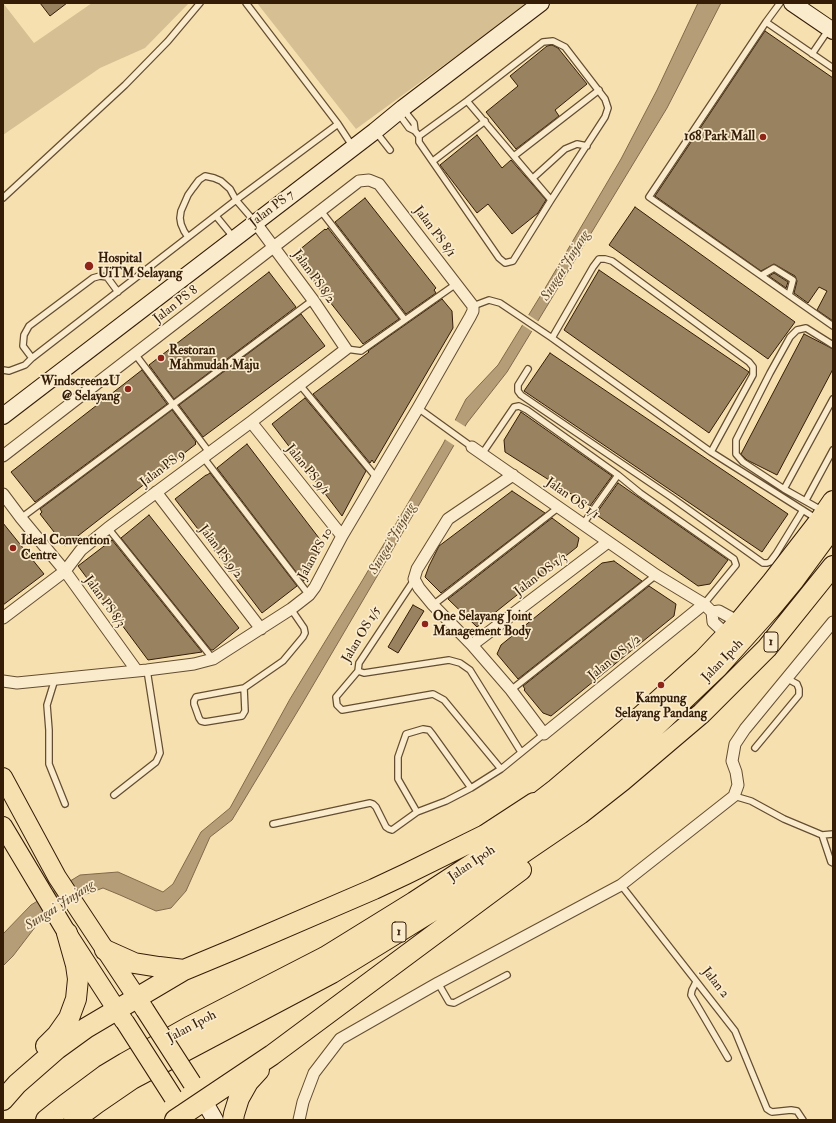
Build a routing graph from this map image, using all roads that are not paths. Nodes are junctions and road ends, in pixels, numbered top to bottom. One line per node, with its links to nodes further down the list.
1 (200, 3): 24 (lane)
2 (246, 3): 14 (lane)
3 (541, 3): 12 (street, Jalan PS 7)
4 (780, 3): 6 (lane)
5 (792, 3): 7 (street)
6 (766, 22): 8 (lane); 33 (lane)
7 (831, 30): 8 (lane)
8 (812, 54): 9 (lane)
9 (833, 68)
10 (598, 90): 11 (lane); 17 (lane); 20 (lane)
11 (467, 101): 13 (lane); 16 (lane)
12 (400, 110): 15 (street, Jalan PS 7); 16 (lane)
13 (485, 121): 20 (lane); 21 (lane)
14 (338, 124): 18 (lane); 25 (lane)
15 (375, 131): 18 (street, Jalan PS 7); 19 (lane)
16 (417, 134): 21 (lane)
17 (587, 146): 22 (lane); 26 (lane)
18 (353, 147): 29 (street, Jalan PS 7)
19 (390, 150)
20 (514, 156): 22 (lane)
21 (433, 161): 26 (lane)
22 (533, 178): 26 (lane)
23 (369, 180): 27 (street, Jalan PS 8); 34 (street, Jalan PS 8/1)
24 (3, 198)
25 (236, 200): 28 (lane); 29 (lane); 30 (lane)
26 (551, 200)
27 (321, 211): 32 (street, Jalan PS 8); 39 (lane)
28 (216, 216): 30 (lane); 31 (lane)
29 (254, 222): 31 (street, Jalan PS 7); 32 (street, Jalan PS 8/2)
30 (188, 237): 35 (lane)
31 (234, 238): 52 (street, Jalan PS 7)
32 (274, 247): 37 (street, Jalan PS 8/2); 44 (street, Jalan PS 8)
33 (762, 275): 36 (lane); 36 (lane)
34 (456, 284): 38 (street, Jalan PS 8/1); 39 (lane)
35 (118, 292): 45 (lane); 45 (lane)
36 (789, 295): 40 (lane)
37 (313, 300): 43 (street, Jalan PS 8/2); 50 (lane)
38 (473, 306): 41 (lane); 51 (street, Jalan PS 10)
39 (405, 320): 43 (lane)
40 (833, 326)
41 (552, 338): 56 (lane); 56 (lane)
42 (833, 345): 63 (lane)
43 (346, 349): 48 (street, Jalan PS 9)
44 (136, 354): 50 (lane); 59 (street, Jalan PS 8)
45 (32, 358): 47 (lane)
46 (528, 369): 76 (lane)
47 (3, 370)
48 (300, 384): 53 (street, Jalan PS 9); 62 (lane)
49 (833, 399): 63 (lane)
50 (174, 405): 58 (lane); 69 (lane)
51 (418, 408): 54 (lane, Jalan OS 1/1); 62 (street, Jalan PS 10)
52 (3, 416)
53 (250, 422): 58 (street, Jalan PS 9); 72 (street, Jalan PS 9/1)
54 (472, 447): 57 (street, Jalan OS 1/1)
55 (833, 450): 66 (lane)
56 (711, 452): 68 (lane)
57 (482, 454): 60 (street, Jalan OS 1/1); 61 (lane)
58 (206, 455): 64 (street, Jalan PS 9); 79 (lane)
59 (3, 456)
60 (513, 475): 67 (street, Jalan OS 1/1); 78 (street)
61 (618, 475): 70 (lane); 81 (lane)
62 (376, 477): 72 (street, Jalan PS 10)
63 (784, 489): 66 (lane)
64 (156, 492): 71 (street, Jalan PS 9); 86 (street, Jalan PS 9/2)
65 (3, 494): 69 (street, Jalan PS 8/3)
66 (806, 500): 68 (lane)
67 (559, 507): 70 (street, Jalan OS 1/1); 80 (lane)
68 (823, 514): 76 (highway); 122 (highway, Jalan Ipoh / 1)
69 (21, 518): 75 (street, Jalan PS 8/3)
70 (583, 524): 73 (street, Jalan OS 1/1)
71 (108, 528): 75 (street, Jalan PS 9); 88 (lane)
72 (342, 536): 79 (street, Jalan PS 10)
73 (608, 542): 77 (street, Jalan OS 1/1); 87 (street, Jalan OS 1/3)
74 (833, 566): 96 (highway, Jalan Ipoh / 1)
75 (65, 571): 83 (street, Jalan PS 9); 89 (street, Jalan PS 8/3)
76 (770, 572): 85 (highway)
77 (656, 575): 81 (street, Jalan OS 1/1); 95 (lane)
78 (414, 580): 80 (street); 90 (lane, Jalan OS 1/5)
79 (309, 595): 82 (street, Jalan PS 10)
80 (433, 605): 87 (street)
81 (708, 608): 85 (street, Jalan OS 1/1); 85 (street); 97 (street, Jalan OS 1/2)
82 (291, 610): 86 (street, Jalan PS 10); 94 (lane)
83 (3, 618)
84 (833, 623): 91 (street)
85 (733, 628): 103 (highway)
86 (262, 629): 88 (street, Jalan PS 10)
87 (472, 645): 95 (street)
88 (213, 659): 89 (street, Jalan PS 10)
89 (142, 670): 92 (street, Jalan PS 10); 104 (lane)
90 (358, 671): 99 (lane); 100 (lane, Jalan OS 1/5)
91 (786, 678): 98 (lane); 105 (street)
92 (55, 679): 93 (street, Jalan PS 10); 106 (lane)
93 (3, 681)
94 (244, 688): 94 (lane)
95 (511, 690): 97 (street)
96 (702, 713): 123 (highway); 130 (highway, Jalan Ipoh / 1)
97 (544, 734): 99 (lane)
98 (755, 748)
99 (521, 752): 100 (lane)
100 (500, 769): 102 (lane)
101 (3, 777): 115 (main road)
102 (471, 788): 107 (lane); 107 (lane)
103 (556, 789): 116 (highway); 122 (highway)
104 (114, 796)
105 (734, 796): 111 (lane); 113 (street)
106 (65, 804)
107 (417, 812): 108 (lane)
108 (273, 824)
109 (3, 826): 114 (main road)
110 (833, 834): 111 (lane)
111 (822, 835): 112 (lane)
112 (833, 864)
113 (621, 885): 118 (lane, Jalan 2); 119 (street)
114 (66, 933): 121 (main road); 125 (highway)
115 (106, 950): 116 (highway); 120 (main road)
116 (184, 970): 120 (highway)
117 (507, 975): 119 (lane)
118 (696, 982): 124 (lane); 134 (lane, Jalan 2)
119 (438, 983): 133 (street)
120 (141, 1004): 121 (highway); 127 (main road, bridge)
121 (121, 1016): 125 (highway); 128 (main road, bridge)
122 (189, 1027): 129 (highway, Jalan Ipoh / 1)
123 (272, 1055): 127 (highway); 132 (highway)
124 (728, 1058)
125 (17, 1084): 126 (highway)
126 (3, 1100)
127 (204, 1101): 128 (highway); 131 (street)
128 (182, 1118)
129 (46, 1120)
130 (74, 1120)
131 (215, 1120)
132 (233, 1120)
133 (299, 1120)
134 (803, 1120)

